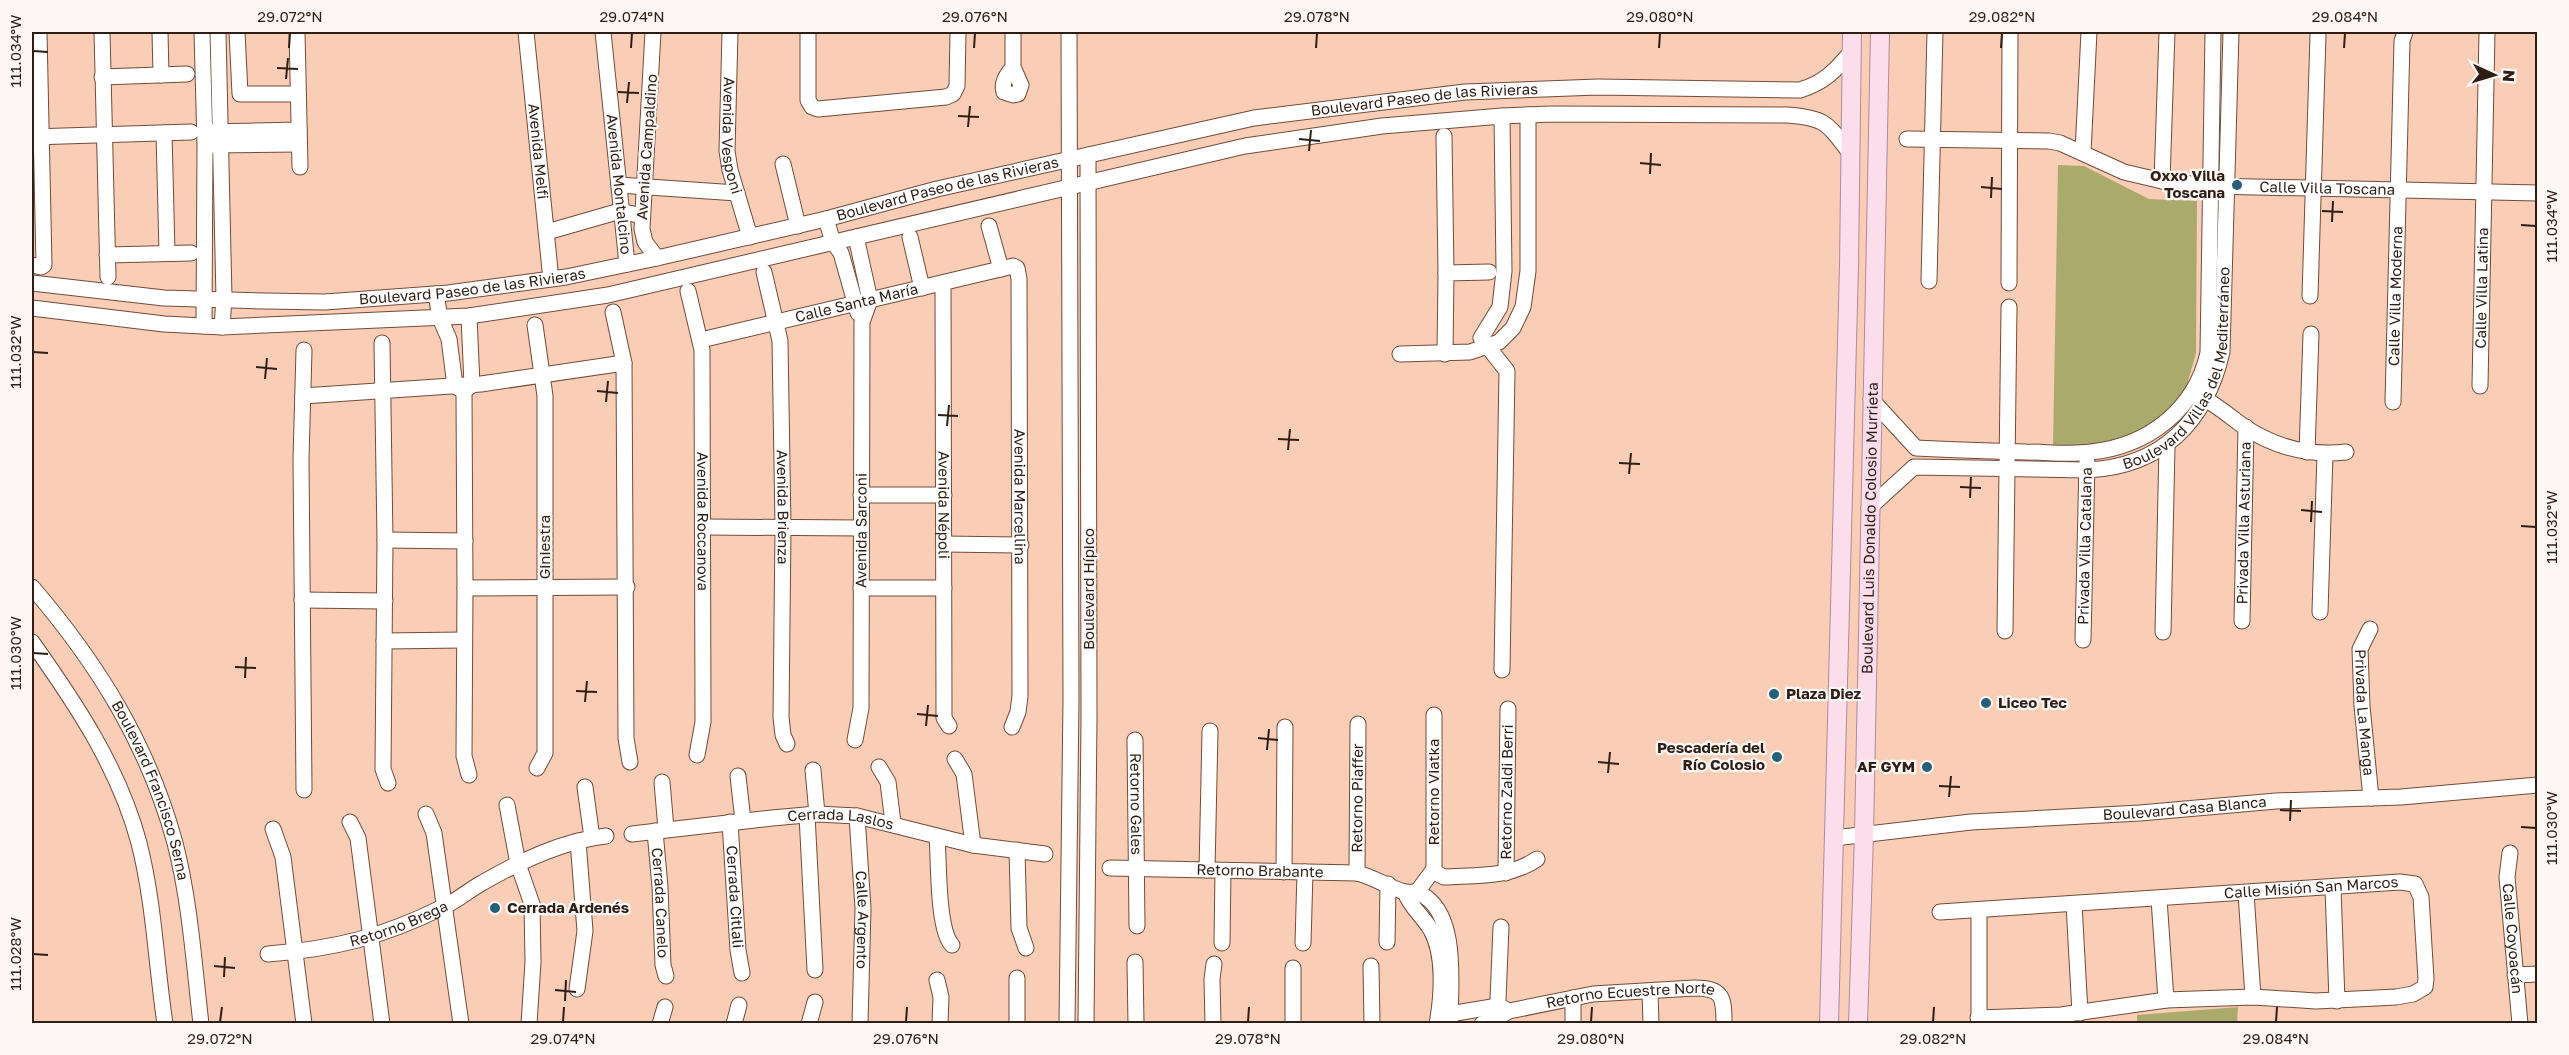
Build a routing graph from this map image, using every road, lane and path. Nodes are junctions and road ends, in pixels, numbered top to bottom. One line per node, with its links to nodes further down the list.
1 (39, 32): 38 (street)
2 (102, 32): 31 (street)
3 (160, 32): 30 (street)
4 (202, 32): 39 (street)
5 (218, 32): 39 (street)
6 (237, 32): 32 (street)
7 (297, 32): 32 (street)
8 (526, 32): 67 (street, Avenida Melfi)
9 (603, 32): 52 (street, Avenida Montalcino)
10 (653, 32): 54 (street, Avenida Campaldino)
11 (730, 32): 60 (street, Avenida Vesponi)
12 (808, 32): 13 (street)
13 (958, 32)
14 (1013, 32): 28 (street)
15 (1070, 32): 47 (street, Boulevard Hípico)
16 (1852, 32): 27 (main road, Boulevard Luis Donaldo Colosio Murrieta)
17 (1880, 32): 81 (main road, Boulevard Luis Donaldo Colosio Murrieta)
18 (1935, 32): 42 (street)
19 (2010, 32): 43 (street)
20 (2089, 32): 44 (street)
21 (2167, 32): 51 (street)
22 (2213, 32): 55 (street, Boulevard Villas del Mediterráneo)
23 (2231, 32): 56 (street, Boulevard Villas del Mediterráneo)
24 (2405, 32): 58 (street, Calle Villa Moderna)
25 (2487, 32): 59 (street, Calle Villa Latina)
26 (2318, 35): 57 (street)
27 (1852, 51): 45 (main road, Boulevard Luis Donaldo Colosio Murrieta); 46 (street, Boulevard Paseo de las Rivieras)
28 (1013, 67)
29 (187, 74): 30 (street)
30 (161, 75): 31 (street)
31 (102, 77): 36 (street)
32 (298, 94): 40 (street)
33 (1528, 115): 34 (street, Boulevard Paseo de las Rivieras); 45 (street, Boulevard Paseo de las Rivieras); 115 (street)
34 (1502, 116): 50 (street, Boulevard Paseo de las Rivieras); 115 (street)
35 (164, 132): 36 (street); 39 (street); 75 (street)
36 (104, 135): 38 (street); 76 (street)
37 (1444, 136): 86 (street)
38 (36, 137): 79 (street)
39 (208, 137): 40 (street); 97 (street); 98 (street)
40 (299, 137): 49 (street)
41 (1907, 139): 42 (street, Calle Villa Toscana)
42 (1932, 139): 43 (street, Calle Villa Toscana); 89 (street)
43 (2010, 139): 44 (street, Calle Villa Toscana); 92 (street)
44 (2083, 152): 51 (street, Calle Villa Toscana)
45 (1850, 153): 80 (main road, Boulevard Luis Donaldo Colosio Murrieta)
46 (1088, 155): 47 (street, Boulevard Paseo de las Rivieras); 50 (street, Boulevard Hípico)
47 (1070, 159): 53 (street, Boulevard Hípico); 64 (street, Boulevard Paseo de las Rivieras)
48 (783, 164): 65 (street)
49 (300, 167)
50 (1087, 181): 53 (street, Boulevard Paseo de las Rivieras); 222 (street, Boulevard Hípico)
51 (2162, 181): 55 (street, Calle Villa Toscana)
52 (619, 185): 54 (street); 62 (street, Avenida Montalcino)
53 (1071, 185): 71 (street, Boulevard Paseo de las Rivieras); 221 (street, Boulevard Hípico)
54 (645, 186): 60 (street); 63 (street, Avenida Campaldino)
55 (2211, 186): 56 (street, Calle Villa Toscana); 124 (street, Boulevard Villas del Mediterráneo)
56 (2228, 186): 57 (street, Calle Villa Toscana); 124 (street, Boulevard Villas del Mediterráneo)
57 (2313, 188): 58 (street, Calle Villa Toscana); 96 (street)
58 (2399, 190): 59 (street, Calle Villa Toscana); 127 (street, Calle Villa Moderna)
59 (2485, 192): 61 (street, Calle Villa Toscana); 121 (street, Calle Villa Latina)
60 (737, 193): 70 (street, Avenida Vesponi)
61 (2538, 193)
62 (620, 211): 63 (street); 67 (street); 69 (street, Avenida Montalcino)
63 (642, 216): 68 (street, Avenida Campaldino)
64 (826, 219): 65 (street, Boulevard Paseo de las Rivieras); 73 (street, Avenida Sarconi)
65 (798, 226): 70 (street, Boulevard Paseo de las Rivieras)
66 (989, 226): 82 (street, Avenida Marcellina)
67 (547, 232): 83 (street, Avenida Melfi)
68 (642, 234): 69 (street); 77 (street, Avenida Campaldino)
69 (623, 236): 78 (street, Avenida Montalcino)
70 (750, 237): 77 (street, Boulevard Paseo de las Rivieras)
71 (856, 237): 73 (street, Boulevard Paseo de las Rivieras); 99 (street)
72 (910, 237): 93 (street)
73 (833, 243): 100 (street, Boulevard Paseo de las Rivieras); 101 (street, Avenida Sarconi)
74 (191, 252): 75 (street)
75 (167, 253): 76 (street)
76 (107, 255): 87 (street)
77 (657, 258): 78 (street, Boulevard Paseo de las Rivieras)
78 (627, 264): 88 (street, Boulevard Paseo de las Rivieras)
79 (32, 265)
80 (1849, 266): 81 (main road); 204 (main road, Boulevard Luis Donaldo Colosio Murrieta)
81 (1875, 267): 126 (main road, Boulevard Luis Donaldo Colosio Murrieta)
82 (1007, 268): 91 (street, Calle Santa María); 149 (street, Avenida Marcellina)
83 (550, 270)
84 (765, 272): 107 (street, Avenida Brienza)
85 (1489, 272): 86 (street)
86 (1446, 273): 118 (street)
87 (108, 277)
88 (566, 277): 95 (street, Boulevard Paseo de las Rivieras); 100 (street)
89 (1929, 281)
90 (32, 283): 97 (street, Boulevard Paseo de las Rivieras)
91 (943, 283): 93 (street, Calle Santa María); 141 (street, Avenida Népoli)
92 (2009, 283)
93 (922, 288): 99 (street, Calle Santa María)
94 (688, 291): 113 (street, Avenida Roccanova)
95 (436, 294): 98 (street, Boulevard Paseo de las Rivieras); 106 (street)
96 (2310, 296)
97 (205, 298): 98 (street, Boulevard Paseo de las Rivieras); 110 (street)
98 (224, 298): 111 (street)
99 (870, 300): 101 (street, Calle Santa María); 108 (street, Avenida Sarconi)
100 (571, 301): 105 (street, Boulevard Paseo de las Rivieras)
101 (854, 304): 107 (street, Calle Santa María); 108 (street, Avenida Sarconi)
102 (2009, 307): 136 (street)
103 (32, 308): 110 (street, Boulevard Paseo de las Rivieras)
104 (613, 312): 119 (street)
105 (469, 316): 106 (street, Boulevard Paseo de las Rivieras); 122 (street)
106 (440, 318): 111 (street, Boulevard Paseo de las Rivieras); 122 (street)
107 (777, 322): 113 (street, Calle Santa María); 144 (street, Avenida Brienza)
108 (862, 322): 140 (street, Avenida Sarconi)
109 (535, 325): 120 (street, Giniestra)
110 (204, 326): 111 (street, Boulevard Paseo de las Rivieras)
111 (222, 327)
112 (2311, 333): 132 (street)
113 (701, 340): 143 (street, Avenida Roccanova)
114 (382, 343): 123 (street)
115 (1487, 347): 118 (street); 167 (street)
116 (304, 350): 125 (street)
117 (1400, 354): 118 (street)
118 (1445, 354)
119 (624, 363): 120 (street); 151 (street)
120 (544, 376): 122 (street); 153 (street, Giniestra)
121 (2480, 386)
122 (464, 387): 123 (street); 147 (street)
123 (383, 392): 125 (street); 146 (street)
124 (2199, 395): 128 (street); 129 (street, Boulevard Villas del Mediterráneo); 134 (street, Boulevard Villas del Mediterráneo)
125 (303, 396): 156 (street)
126 (1871, 399): 130 (street); 142 (main road, Boulevard Luis Donaldo Colosio Murrieta)
127 (2393, 402)
128 (2246, 427): 132 (street); 159 (street, Privada Villa Asturiana)
129 (2167, 446): 139 (street, Boulevard Villas del Mediterráneo); 162 (street)
130 (1916, 448): 131 (street, Boulevard Villas del Mediterráneo); 138 (street)
131 (1956, 450): 136 (street, Boulevard Villas del Mediterráneo); 137 (street)
132 (2307, 452): 135 (street)
133 (2346, 452): 135 (street)
134 (2088, 453): 136 (street, Boulevard Villas del Mediterráneo); 139 (street, Privada Villa Catalana)
135 (2325, 454): 158 (street)
136 (2007, 459): 137 (street, Boulevard Villas del Mediterráneo); 139 (street, Boulevard Villas del Mediterráneo); 161 (street)
137 (1955, 466): 138 (street, Boulevard Villas del Mediterráneo)
138 (1914, 467): 142 (street)
139 (2087, 470): 164 (street, Privada Villa Catalana)
140 (861, 495): 141 (street); 145 (street, Avenida Sarconi)
141 (944, 495): 148 (street, Avenida Népoli)
142 (1869, 508): 202 (main road, Boulevard Luis Donaldo Colosio Murrieta)
143 (704, 527): 144 (street); 178 (street, Avenida Roccanova)
144 (783, 527): 145 (street); 177 (street, Avenida Brienza)
145 (861, 528): 154 (street, Avenida Sarconi)
146 (385, 540): 147 (street); 157 (street)
147 (465, 541): 152 (street)
148 (944, 544): 149 (street); 155 (street, Avenida Népoli)
149 (1021, 545): 172 (street, Avenida Marcellina)
150 (32, 586): 267 (street, Boulevard Francisco Serna)
151 (627, 587): 153 (street); 180 (street)
152 (465, 588): 153 (street); 163 (street)
153 (545, 588): 182 (street, Giniestra)
154 (861, 588): 155 (street); 175 (street, Avenida Sarconi)
155 (944, 588): 171 (street, Avenida Népoli)
156 (302, 600): 157 (street); 190 (street)
157 (385, 601): 165 (street)
158 (2320, 612)
159 (2242, 621)
160 (2370, 629): 191 (street, Privada La Manga)
161 (2005, 631)
162 (2163, 632)
163 (464, 640): 165 (street); 184 (street)
164 (2083, 640)
165 (384, 641): 187 (street)
166 (32, 642): 266 (street, Boulevard Francisco Serna)
167 (1502, 670)
168 (1508, 710): 220 (street, Retorno Zaldi Berri)
169 (1434, 715): 219 (street, Retorno Viatka)
170 (1358, 724): 218 (street, Retorno Piaffer)
171 (949, 726)
172 (1012, 727)
173 (1285, 727): 216 (street)
174 (1210, 731): 214 (street)
175 (855, 740)
176 (1135, 740): 213 (street, Retorno Gales)
177 (787, 744)
178 (697, 755)
179 (955, 759): 206 (street)
180 (630, 762)
181 (879, 767): 198 (street)
182 (537, 768)
183 (813, 770): 194 (street)
184 (469, 775)
185 (738, 776): 197 (street, Cerrada Citlali)
186 (662, 782): 200 (street, Cerrada Canelo)
187 (388, 783)
188 (2538, 785): 191 (street, Boulevard Casa Blanca)
189 (585, 788): 205 (street)
190 (304, 790)
191 (2371, 798): 202 (street, Boulevard Casa Blanca)
192 (507, 805): 211 (street)
193 (426, 814): 229 (street)
194 (812, 815): 195 (street, Cerrada Laslos); 197 (street, Cerrada Laslos); 246 (street)
195 (857, 816): 198 (street, Cerrada Laslos); 275 (street, Calle Argento)
196 (350, 822): 234 (street)
197 (736, 822): 200 (street, Cerrada Laslos); 247 (street, Cerrada Citlali)
198 (893, 823): 203 (street, Cerrada Laslos)
199 (273, 829): 240 (street)
200 (660, 830): 201 (street, Cerrada Laslos); 250 (street, Cerrada Canelo)
201 (632, 834)
202 (1864, 834): 204 (street, Boulevard Casa Blanca); 289 (main road, Boulevard Luis Donaldo Colosio Murrieta)
203 (937, 836): 206 (street, Cerrada Laslos); 238 (street)
204 (1834, 837): 288 (main road, Boulevard Luis Donaldo Colosio Murrieta)
205 (592, 838): 211 (street); 253 (street)
206 (973, 844): 207 (street, Cerrada Laslos)
207 (1017, 850): 209 (street, Cerrada Laslos); 239 (street)
208 (2510, 853): 249 (street, Calle Coyoacán)
209 (1045, 854)
210 (1537, 860): 220 (street)
211 (518, 864): 229 (street, Retorno Brega); 271 (street)
212 (1110, 868): 213 (street, Retorno Brabante)
213 (1136, 869): 214 (street, Retorno Brabante); 232 (street, Retorno Gales)
214 (1207, 870): 215 (street, Retorno Brabante)
215 (1223, 871): 216 (street, Retorno Brabante); 236 (street)
216 (1284, 872): 217 (street, Retorno Brabante)
217 (1305, 872): 218 (street, Retorno Brabante); 237 (street)
218 (1357, 873): 223 (street, Retorno Brabante)
219 (1439, 873): 220 (street); 226 (street)
220 (1506, 873)
221 (1070, 879): 222 (street); 278 (street, Boulevard Hípico)
222 (1087, 879): 279 (street, Boulevard Hípico)
223 (1388, 884): 226 (street, Retorno Brabante); 235 (street)
224 (2333, 888): 225 (street, Calle Misión San Marcos); 258 (street); 258 (street, Calle Misión San Marcos)
225 (2246, 893): 227 (street, Calle Misión San Marcos); 255 (street)
226 (1415, 899): 264 (street)
227 (2159, 899): 228 (street, Calle Misión San Marcos); 257 (street)
228 (2074, 904): 230 (street, Calle Misión San Marcos); 262 (street)
229 (446, 906): 234 (street, Retorno Brega); 270 (street)
230 (1979, 910): 231 (street); 265 (street, Calle Misión San Marcos)
231 (1940, 912)
232 (1137, 926)
233 (1502, 927): 263 (street)
234 (372, 938): 240 (street, Retorno Brega); 269 (street)
235 (1387, 942)
236 (1221, 943)
237 (1303, 944)
238 (952, 945)
239 (1026, 948)
240 (295, 952): 241 (street, Retorno Brega); 268 (street)
241 (268, 954)
242 (1135, 962): 280 (street)
243 (1214, 964): 281 (street)
244 (1371, 966): 283 (street)
245 (1293, 968): 282 (street)
246 (815, 970)
247 (742, 972)
248 (2538, 974): 249 (street)
249 (2515, 975): 290 (street, Calle Coyoacán)
250 (666, 976)
251 (1017, 978): 277 (street)
252 (937, 980): 276 (street)
253 (577, 989)
254 (1650, 991): 256 (street, Retorno Ecuestre Norte); 286 (street); 287 (street, Retorno Ecuestre Norte)
255 (2253, 997): 257 (street, Calle Misión San Marcos); 258 (street, Calle Misión San Marcos)
256 (1573, 998): 263 (street, Retorno Ecuestre Norte); 285 (street)
257 (2166, 1000): 262 (street, Calle Misión San Marcos)
258 (2337, 1001)
259 (815, 1002): 274 (street)
260 (739, 1005): 273 (street)
261 (665, 1007): 272 (street)
262 (2080, 1013): 265 (street, Calle Misión San Marcos)
263 (1500, 1015): 264 (street, Retorno Ecuestre Norte); 284 (street, Retorno Ecuestre Norte)
264 (1445, 1021)
265 (1978, 1021)
266 (165, 1023)
267 (201, 1023)
268 (304, 1023)
269 (382, 1023)
270 (461, 1023)
271 (529, 1023)
272 (660, 1023)
273 (734, 1023)
274 (808, 1023)
275 (860, 1023)
276 (940, 1023)
277 (1017, 1023)
278 (1067, 1023)
279 (1086, 1023)
280 (1136, 1023)
281 (1213, 1023)
282 (1293, 1023)
283 (1372, 1023)
284 (1482, 1023)
285 (1573, 1023)
286 (1651, 1023)
287 (1724, 1023)
288 (1829, 1023)
289 (1858, 1023)
290 (2520, 1023)

